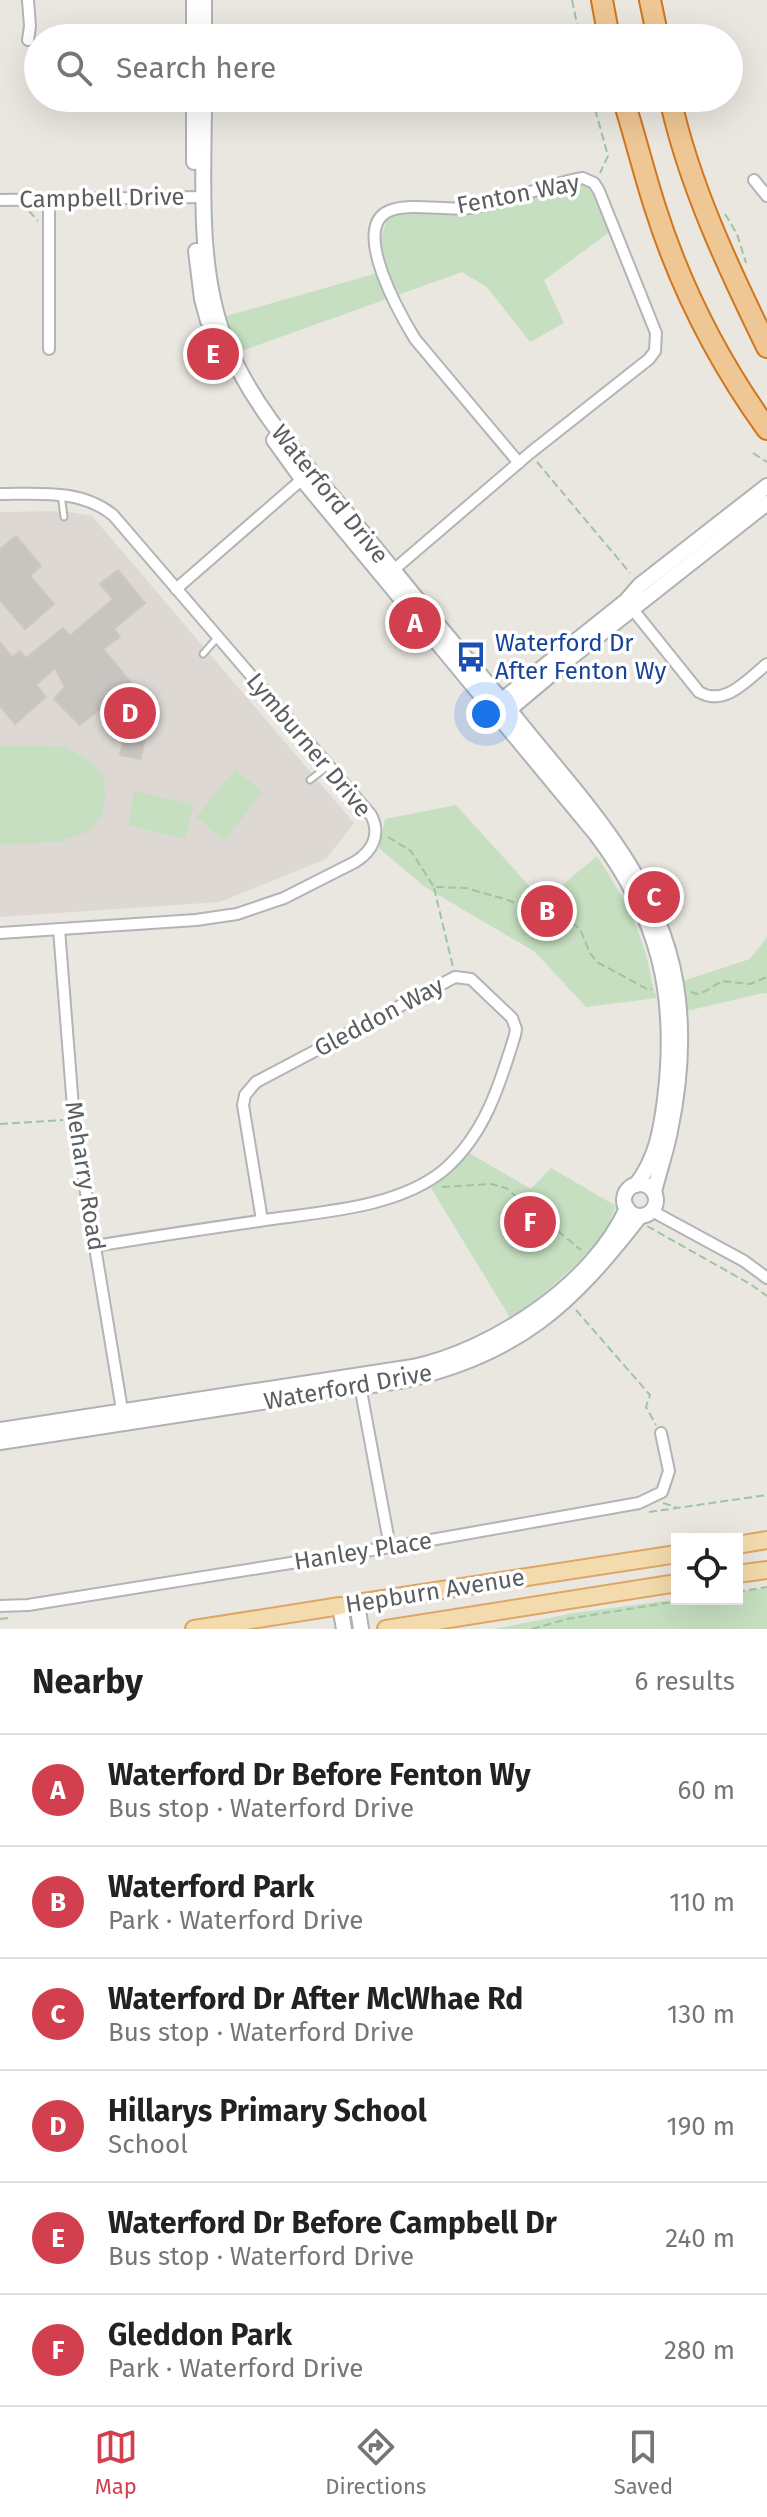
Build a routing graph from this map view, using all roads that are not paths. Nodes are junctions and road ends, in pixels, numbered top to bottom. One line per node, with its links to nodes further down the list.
1 (28, 0): 6 (street)
2 (194, 0): 7 (street)
3 (204, 0): 8 (street)
4 (602, 0): 9 (highway)
5 (650, 0): 10 (highway)
6 (30, 24)
7 (194, 24)
8 (204, 24)
9 (606, 24)
10 (655, 24)
11 (195, 112): 17 (street, Waterford Drive)
12 (203, 112): 17 (street, Waterford Drive)
13 (627, 112): 22 (highway)
14 (674, 112): 20 (highway)
15 (754, 180): 16 (street)
16 (767, 196)
17 (200, 197): 19 (street, Campbell Drive); 24 (street, Waterford Drive)
18 (0, 200): 19 (street, Campbell Drive)
19 (49, 200): 21 (street)
20 (767, 347)
21 (49, 349)
22 (767, 429)
23 (519, 463): 23 (street, Fenton Way); 30 (street, Fenton Way)
24 (306, 475): 30 (street, Waterford Drive); 31 (street)
25 (767, 486): 32 (street)
26 (0, 494): 27 (street, Lymburner Drive)
27 (61, 494): 29 (lane); 31 (street, Lymburner Drive)
28 (767, 503): 32 (street)
29 (64, 517)
30 (389, 574): 36 (street, Waterford Drive)
31 (176, 589): 33 (street, Lymburner Drive)
32 (629, 605): 35 (street); 36 (street)
33 (217, 638): 34 (lane); 37 (street, Lymburner Drive)
34 (203, 654)
35 (767, 664)
36 (501, 708): 41 (street, Waterford Drive)
37 (329, 765): 38 (lane); 39 (street, Lymburner Drive)
38 (310, 780)
39 (59, 929): 40 (street, Lymburner Drive); 47 (street, Meharry Road)
40 (0, 933)
41 (671, 987): 42 (street, Waterford Drive); 43 (street, Waterford Drive)
42 (636, 1185): 43 (street); 44 (street)
43 (654, 1192): 45 (street)
44 (627, 1208): 45 (street); 49 (street, Waterford Drive)
45 (644, 1219): 48 (street); 49 (street, Waterford Drive)
46 (262, 1220): 46 (street, Gleddon Way); 47 (street, Gleddon Way)
47 (95, 1246): 50 (street, Meharry Road)
48 (767, 1278)
49 (359, 1381): 50 (street, Waterford Drive); 56 (street)
50 (123, 1416): 51 (street, Waterford Drive); 53 (street, Waterford Drive)
51 (0, 1430)
52 (661, 1433): 56 (street, Hanley Place)
53 (0, 1442)
54 (767, 1538): 55 (main road)
55 (743, 1544)
56 (390, 1547): 62 (street, Hanley Place)
57 (671, 1555): 61 (main road, Hepburn Avenue)
58 (767, 1570): 59 (main road)
59 (743, 1573)
60 (671, 1584): 63 (main road, Hepburn Avenue)
61 (348, 1605): 64 (main road, Hepburn Avenue); 65 (street); 66 (street)
62 (0, 1606)
63 (456, 1619): 67 (main road, Hepburn Avenue); 68 (main road)
64 (194, 1629)
65 (344, 1629)
66 (361, 1629)
67 (386, 1629)
68 (435, 1629)

